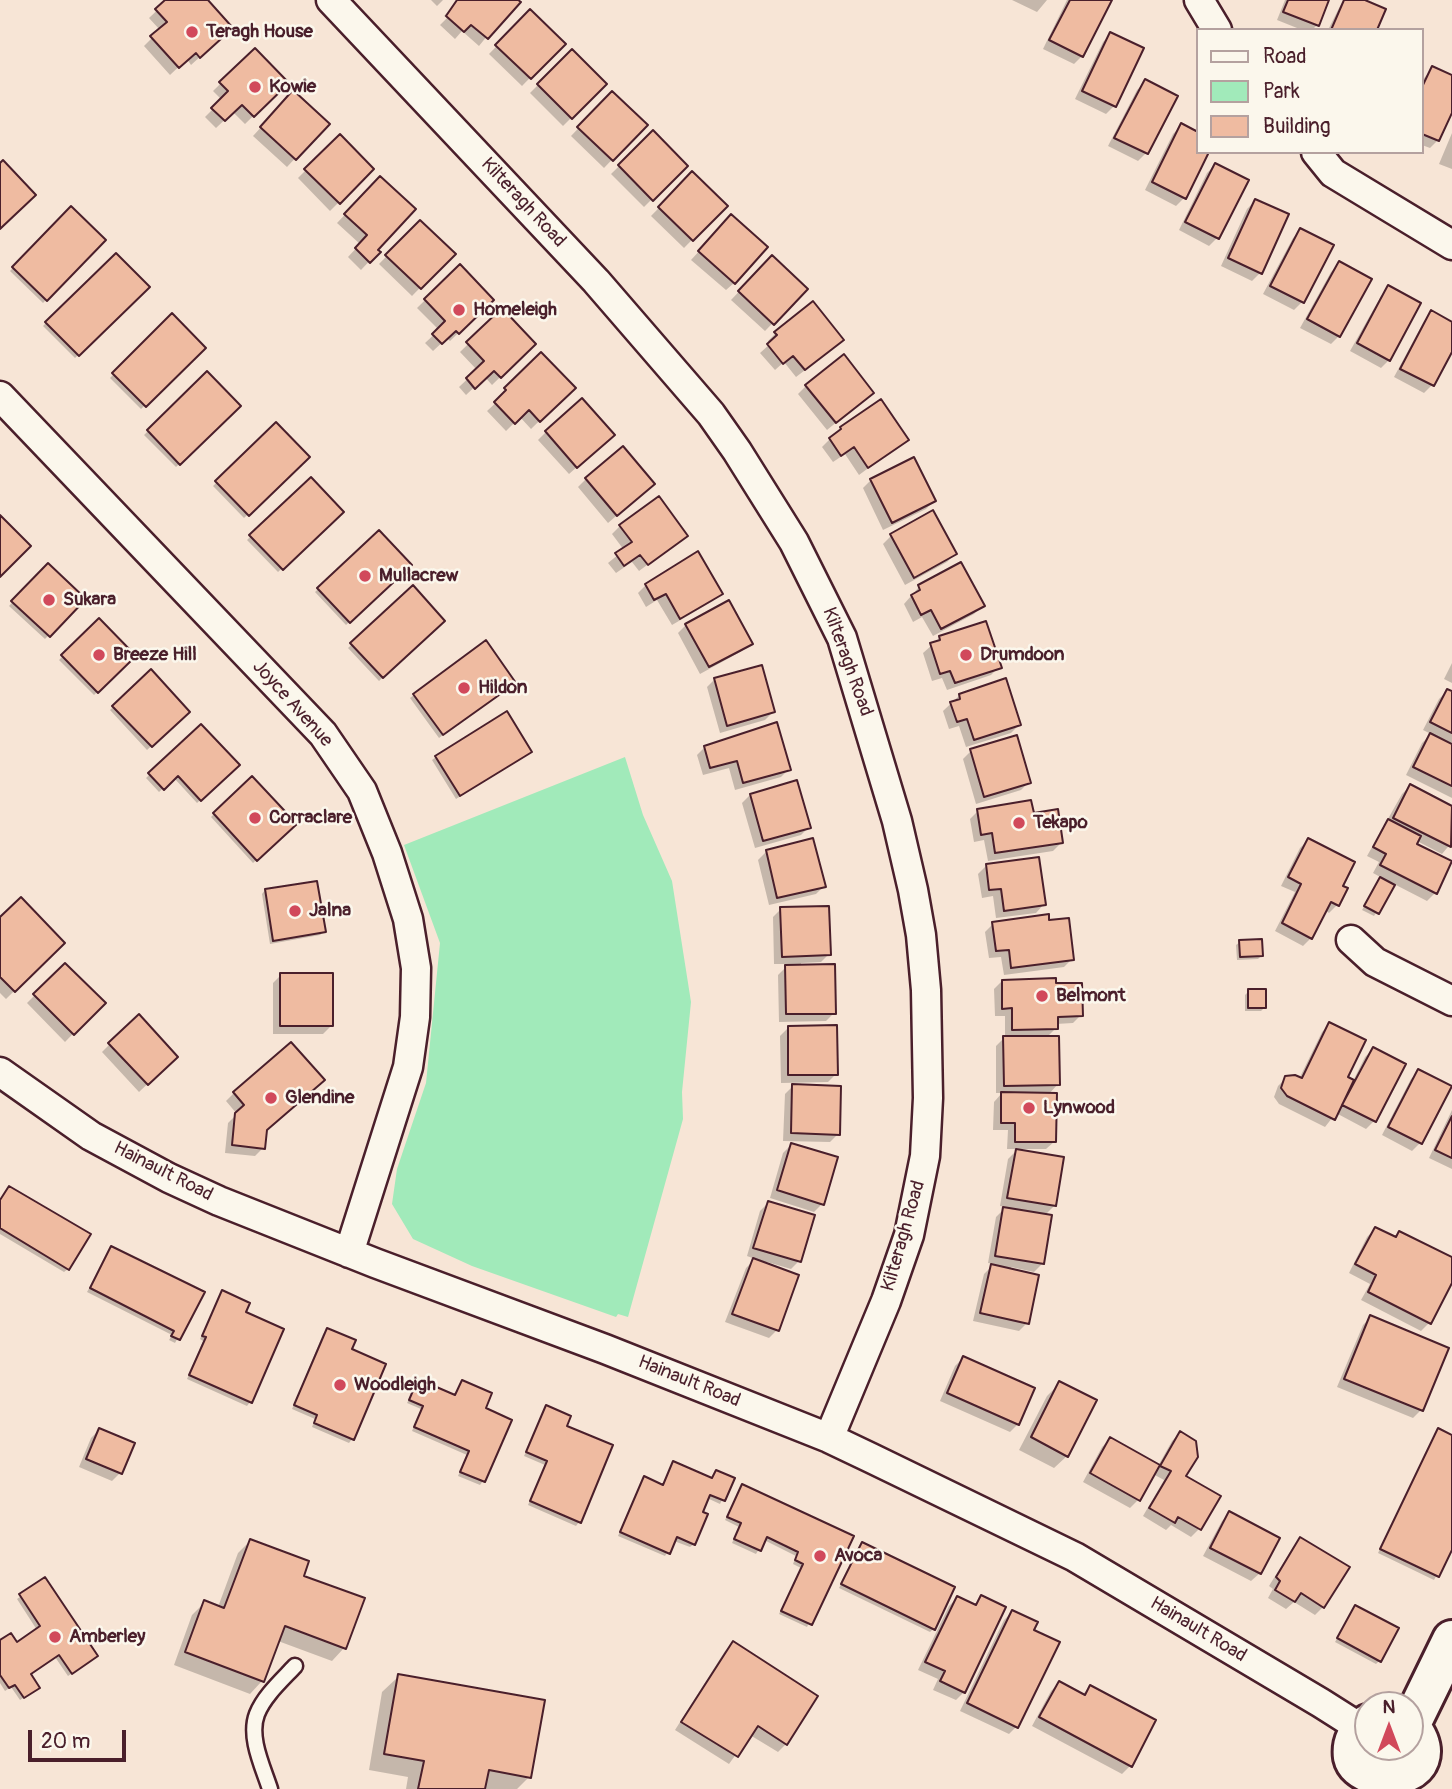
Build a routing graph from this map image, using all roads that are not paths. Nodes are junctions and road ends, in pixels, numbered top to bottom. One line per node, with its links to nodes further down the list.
1 (331, 0): 11 (street, Kilteragh Road)
2 (1199, 0): 3 (street)
3 (1216, 28)
4 (1318, 154): 5 (street)
5 (1452, 245)
6 (0, 396): 10 (street, Joyce Avenue)
7 (1351, 940): 8 (street)
8 (1452, 1001)
9 (0, 1072): 10 (street, Hainault Road)
10 (349, 1253): 11 (street, Hainault Road)
11 (830, 1438): 15 (street, Hainault Road)
12 (1452, 1640): 14 (main road)
13 (295, 1665): 19 (lane)
14 (1424, 1697)
15 (1354, 1721)
16 (1354, 1740): 18 (main road)
17 (1422, 1761): 18 (main road)
18 (1378, 1788)
19 (270, 1789)

